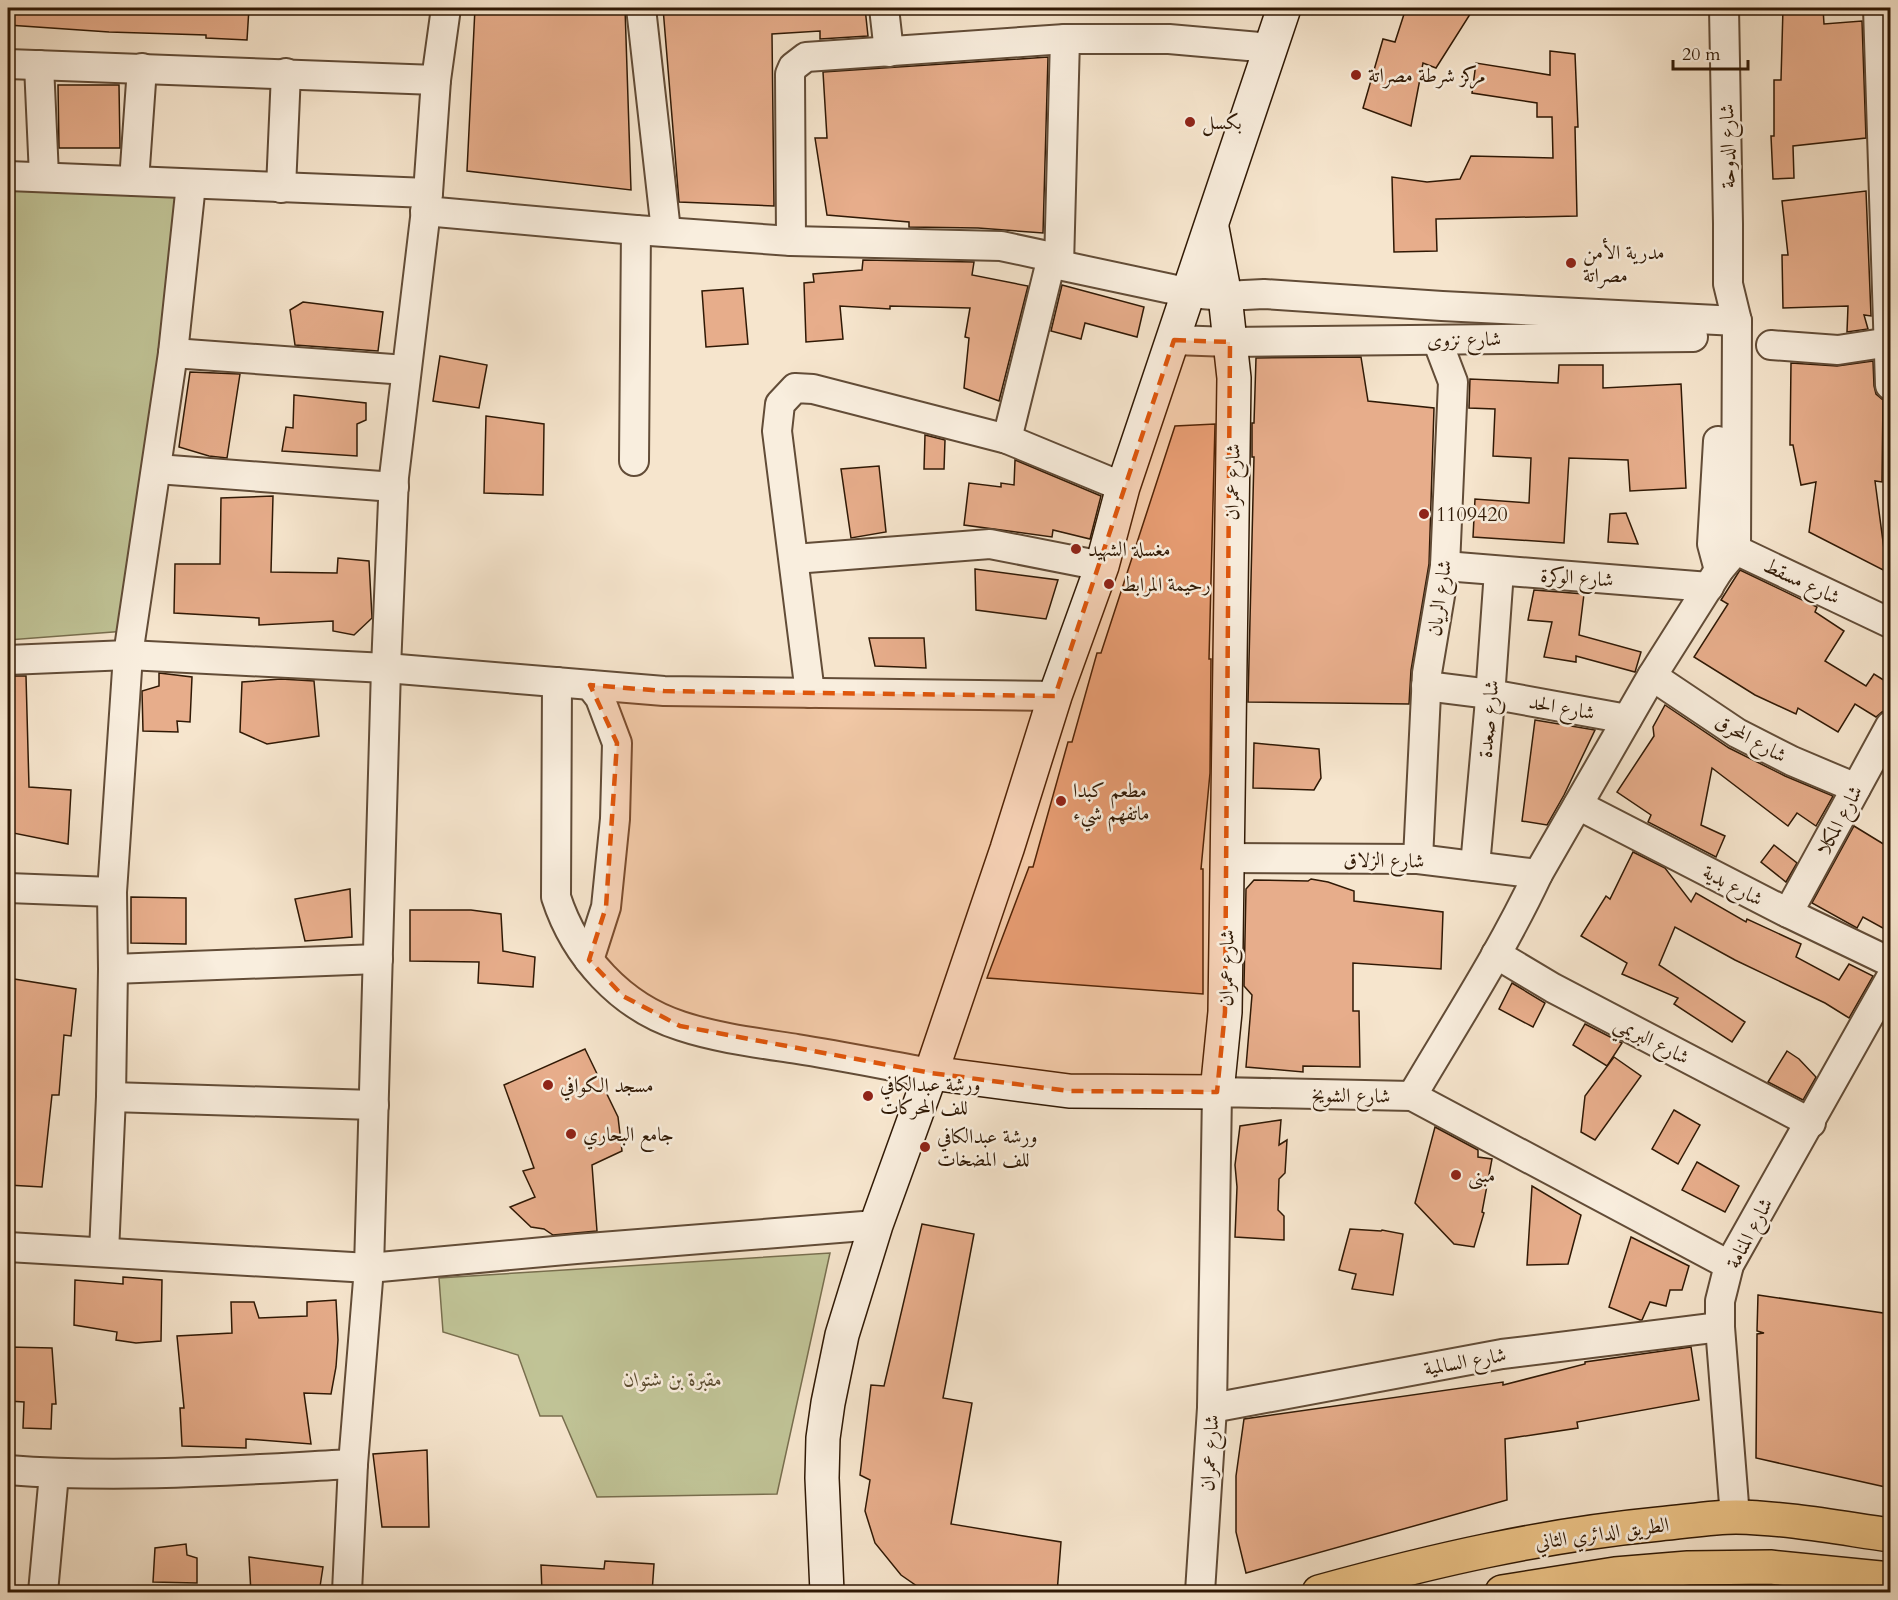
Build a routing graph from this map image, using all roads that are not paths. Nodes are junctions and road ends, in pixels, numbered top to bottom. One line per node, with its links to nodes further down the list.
1 (446, 8): 15 (street)
2 (641, 8): 25 (street)
3 (884, 8): 10 (street)
4 (1284, 8): 8 (main road)
5 (1724, 8): 30 (street, شارع الدوحة)
6 (1878, 8): 9 (street)
7 (1065, 39): 8 (street); 10 (street); 27 (street)
8 (1271, 48): 23 (main road)
9 (1886, 50): 16 (street)
10 (889, 52): 26 (street)
11 (8, 64): 12 (street)
12 (39, 65): 13 (street); 18 (street)
13 (142, 68): 14 (street); 19 (street)
14 (286, 73): 15 (street); 21 (street)
15 (436, 80): 22 (street)
16 (1887, 157): 34 (street)
17 (8, 176): 18 (street, شارع نزوى)
18 (44, 176): 19 (street, شارع نزوى)
19 (134, 181): 20 (street, شارع نزوى)
20 (191, 184): 21 (street, شارع نزوى); 36 (street)
21 (280, 188): 22 (street, شارع نزوى)
22 (427, 202): 24 (street, شارع نزوى); 38 (street)
23 (1212, 226): 28 (main road); 29 (main road, شارع عمران)
24 (636, 230): 25 (street, شارع نزوى); 41 (street)
25 (666, 231): 26 (street, شارع نزوى)
26 (791, 241): 27 (street, شارع نزوى)
27 (1055, 261): 28 (street, شارع نزوى); 40 (street)
28 (1190, 293): 29 (street, شارع نزوى); 31 (main road)
29 (1225, 296): 30 (street, شارع نزوى); 33 (main road, شارع عمران)
30 (1724, 326): 32 (street, شارع نزوى); 35 (street); 37 (street); 46 (street)
31 (1173, 340): 33 (street, شارع نزوى); 44 (main road)
32 (1437, 340): 33 (street, شارع نزوى); 48 (street, شارع الريان)
33 (1230, 342): 65 (main road, شارع عمران)
34 (1890, 342): 35 (street); 39 (street)
35 (1771, 345): 37 (street)
36 (173, 353): 38 (street); 42 (street)
37 (1736, 364): 46 (street)
38 (406, 370): 43 (street)
39 (1890, 385)
40 (1007, 439): 44 (street); 45 (street)
41 (634, 461)
42 (157, 469): 43 (street); 51 (street)
43 (394, 487): 53 (street)
44 (1124, 487): 47 (main road)
45 (794, 559): 47 (street); 58 (street)
46 (1719, 563): 49 (street, شارع الوكرة); 50 (street, شارع مسقط); 54 (street)
47 (1102, 566): 60 (main road)
48 (1445, 566): 49 (street, شارع الوكرة); 57 (street, شارع الريان)
49 (1499, 571): 59 (street, شارع صعدة)
50 (1890, 623)
51 (128, 655): 52 (street); 53 (street); 70 (street)
52 (8, 660)
53 (386, 668): 55 (street); 73 (street)
54 (1652, 676): 61 (street); 63 (street, شارع المحرق)
55 (556, 682): 56 (street); 74 (street)
56 (590, 685): 58 (street); 74 (street)
57 (1426, 686): 59 (street, شارع الحد); 66 (street, شارع الريان)
58 (810, 693): 60 (street)
59 (1490, 694): 61 (street, شارع الحد); 67 (street, شارع صعدة)
60 (1055, 696): 78 (main road)
61 (1627, 719): 64 (street)
62 (1890, 726): 63 (street, شارع المكلا)
63 (1856, 788): 71 (street, شارع المكلا)
64 (1578, 805): 68 (street); 71 (street, شارع بدية)
65 (1228, 858): 66 (street, شارع الزلاق); 79 (main road, شارع عمران)
66 (1418, 859): 67 (street, شارع الزلاق)
67 (1475, 866): 68 (street, شارع الزلاق)
68 (1538, 874): 72 (street)
69 (8, 888): 70 (street)
70 (112, 892): 76 (street)
71 (1788, 914): 75 (street, شارع بدية)
72 (1496, 954): 80 (street); 83 (street, شارع البريمي)
73 (378, 959): 76 (street); 82 (street)
74 (589, 960): 78 (street)
75 (1890, 962)
76 (113, 969): 81 (street)
77 (1890, 980): 83 (street, شارع المنامة)
78 (931, 1072): 79 (main road, شارع الشويخ); 84 (main road)
79 (1217, 1092): 80 (street, شارع الشويخ); 90 (street, شارع عمران)
80 (1412, 1096): 87 (street, شارع الشويخ)
81 (111, 1097): 82 (street); 86 (street)
82 (374, 1105): 88 (street)
83 (1811, 1123): 87 (street, شارع المنامة)
84 (876, 1225): 88 (street); 96 (main road)
85 (8, 1247): 86 (street)
86 (104, 1252): 88 (street)
87 (1729, 1265): 89 (street, شارع المنامة)
88 (369, 1268): 91 (street)
89 (1720, 1327): 90 (street, شارع السالمية); 94 (street, شارع المنامة)
90 (1212, 1408): 102 (street, شارع عمران)
91 (353, 1464): 93 (street); 99 (street)
92 (8, 1470): 93 (street)
93 (54, 1474): 98 (street)
94 (1735, 1517): 95 (main road, الطريق الدائري الثاني); 103 (main road, الطريق الدائري الثاني)
95 (1890, 1535)
96 (827, 1556): 100 (main road); 101 (main road)
97 (1890, 1579): 104 (main road)
98 (43, 1593)
99 (347, 1593)
100 (827, 1593)
101 (844, 1593)
102 (1200, 1593)
103 (1319, 1593)
104 (1502, 1593)

